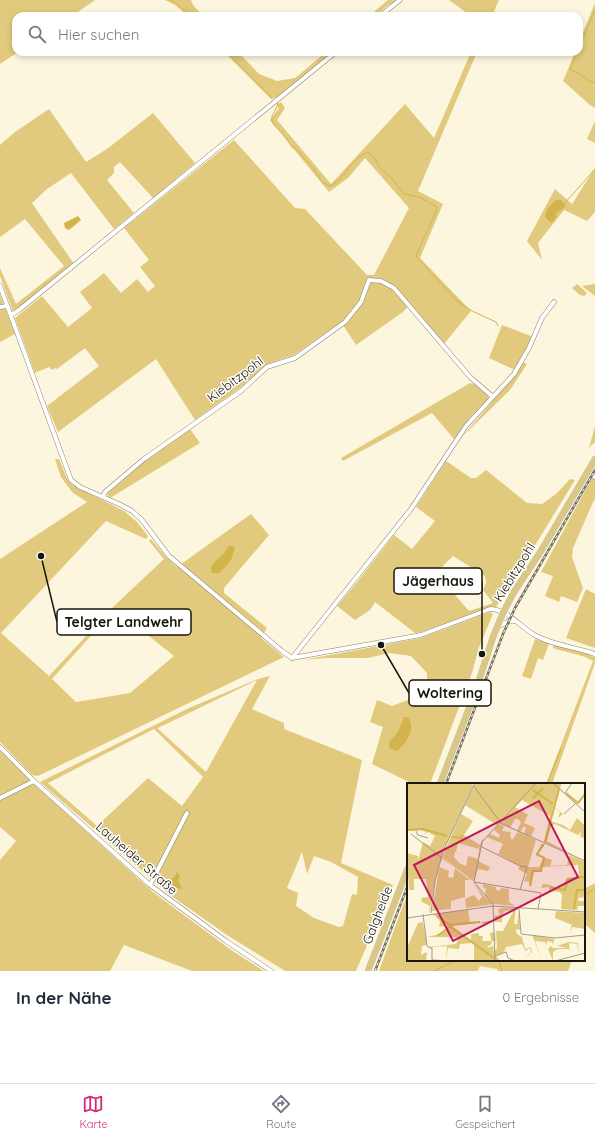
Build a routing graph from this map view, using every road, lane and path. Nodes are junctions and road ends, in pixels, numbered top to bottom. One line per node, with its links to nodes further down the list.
1 (400, 0): 2 (street)
2 (385, 12)
3 (331, 56): 8 (street)
4 (0, 286): 6 (street)
5 (554, 302): 9 (street)
6 (7, 306): 7 (street); 8 (street)
7 (0, 307)
8 (11, 315): 12 (street)
9 (493, 397): 12 (street, Kiebitzpohl); 17 (street)
10 (595, 459): 11 (main road, Kiebitzpohl)
11 (592, 477): 13 (main road, Kiebitzpohl)
12 (103, 497): 17 (street)
13 (503, 613): 14 (street); 15 (main road); 17 (street, Kiebitzpohl)
14 (514, 621): 15 (street); 16 (street)
15 (496, 628): 20 (main road)
16 (595, 654)
17 (292, 658)
18 (0, 747): 19 (street, Lauheider Straße)
19 (34, 781): 21 (street); 24 (street, Lauheider Straße)
20 (440, 783)
21 (0, 798)
22 (187, 813): 24 (street)
23 (407, 871): 26 (main road, Galgheide)
24 (150, 885): 25 (street, Lauheider Straße)
25 (271, 971)
26 (368, 971)

